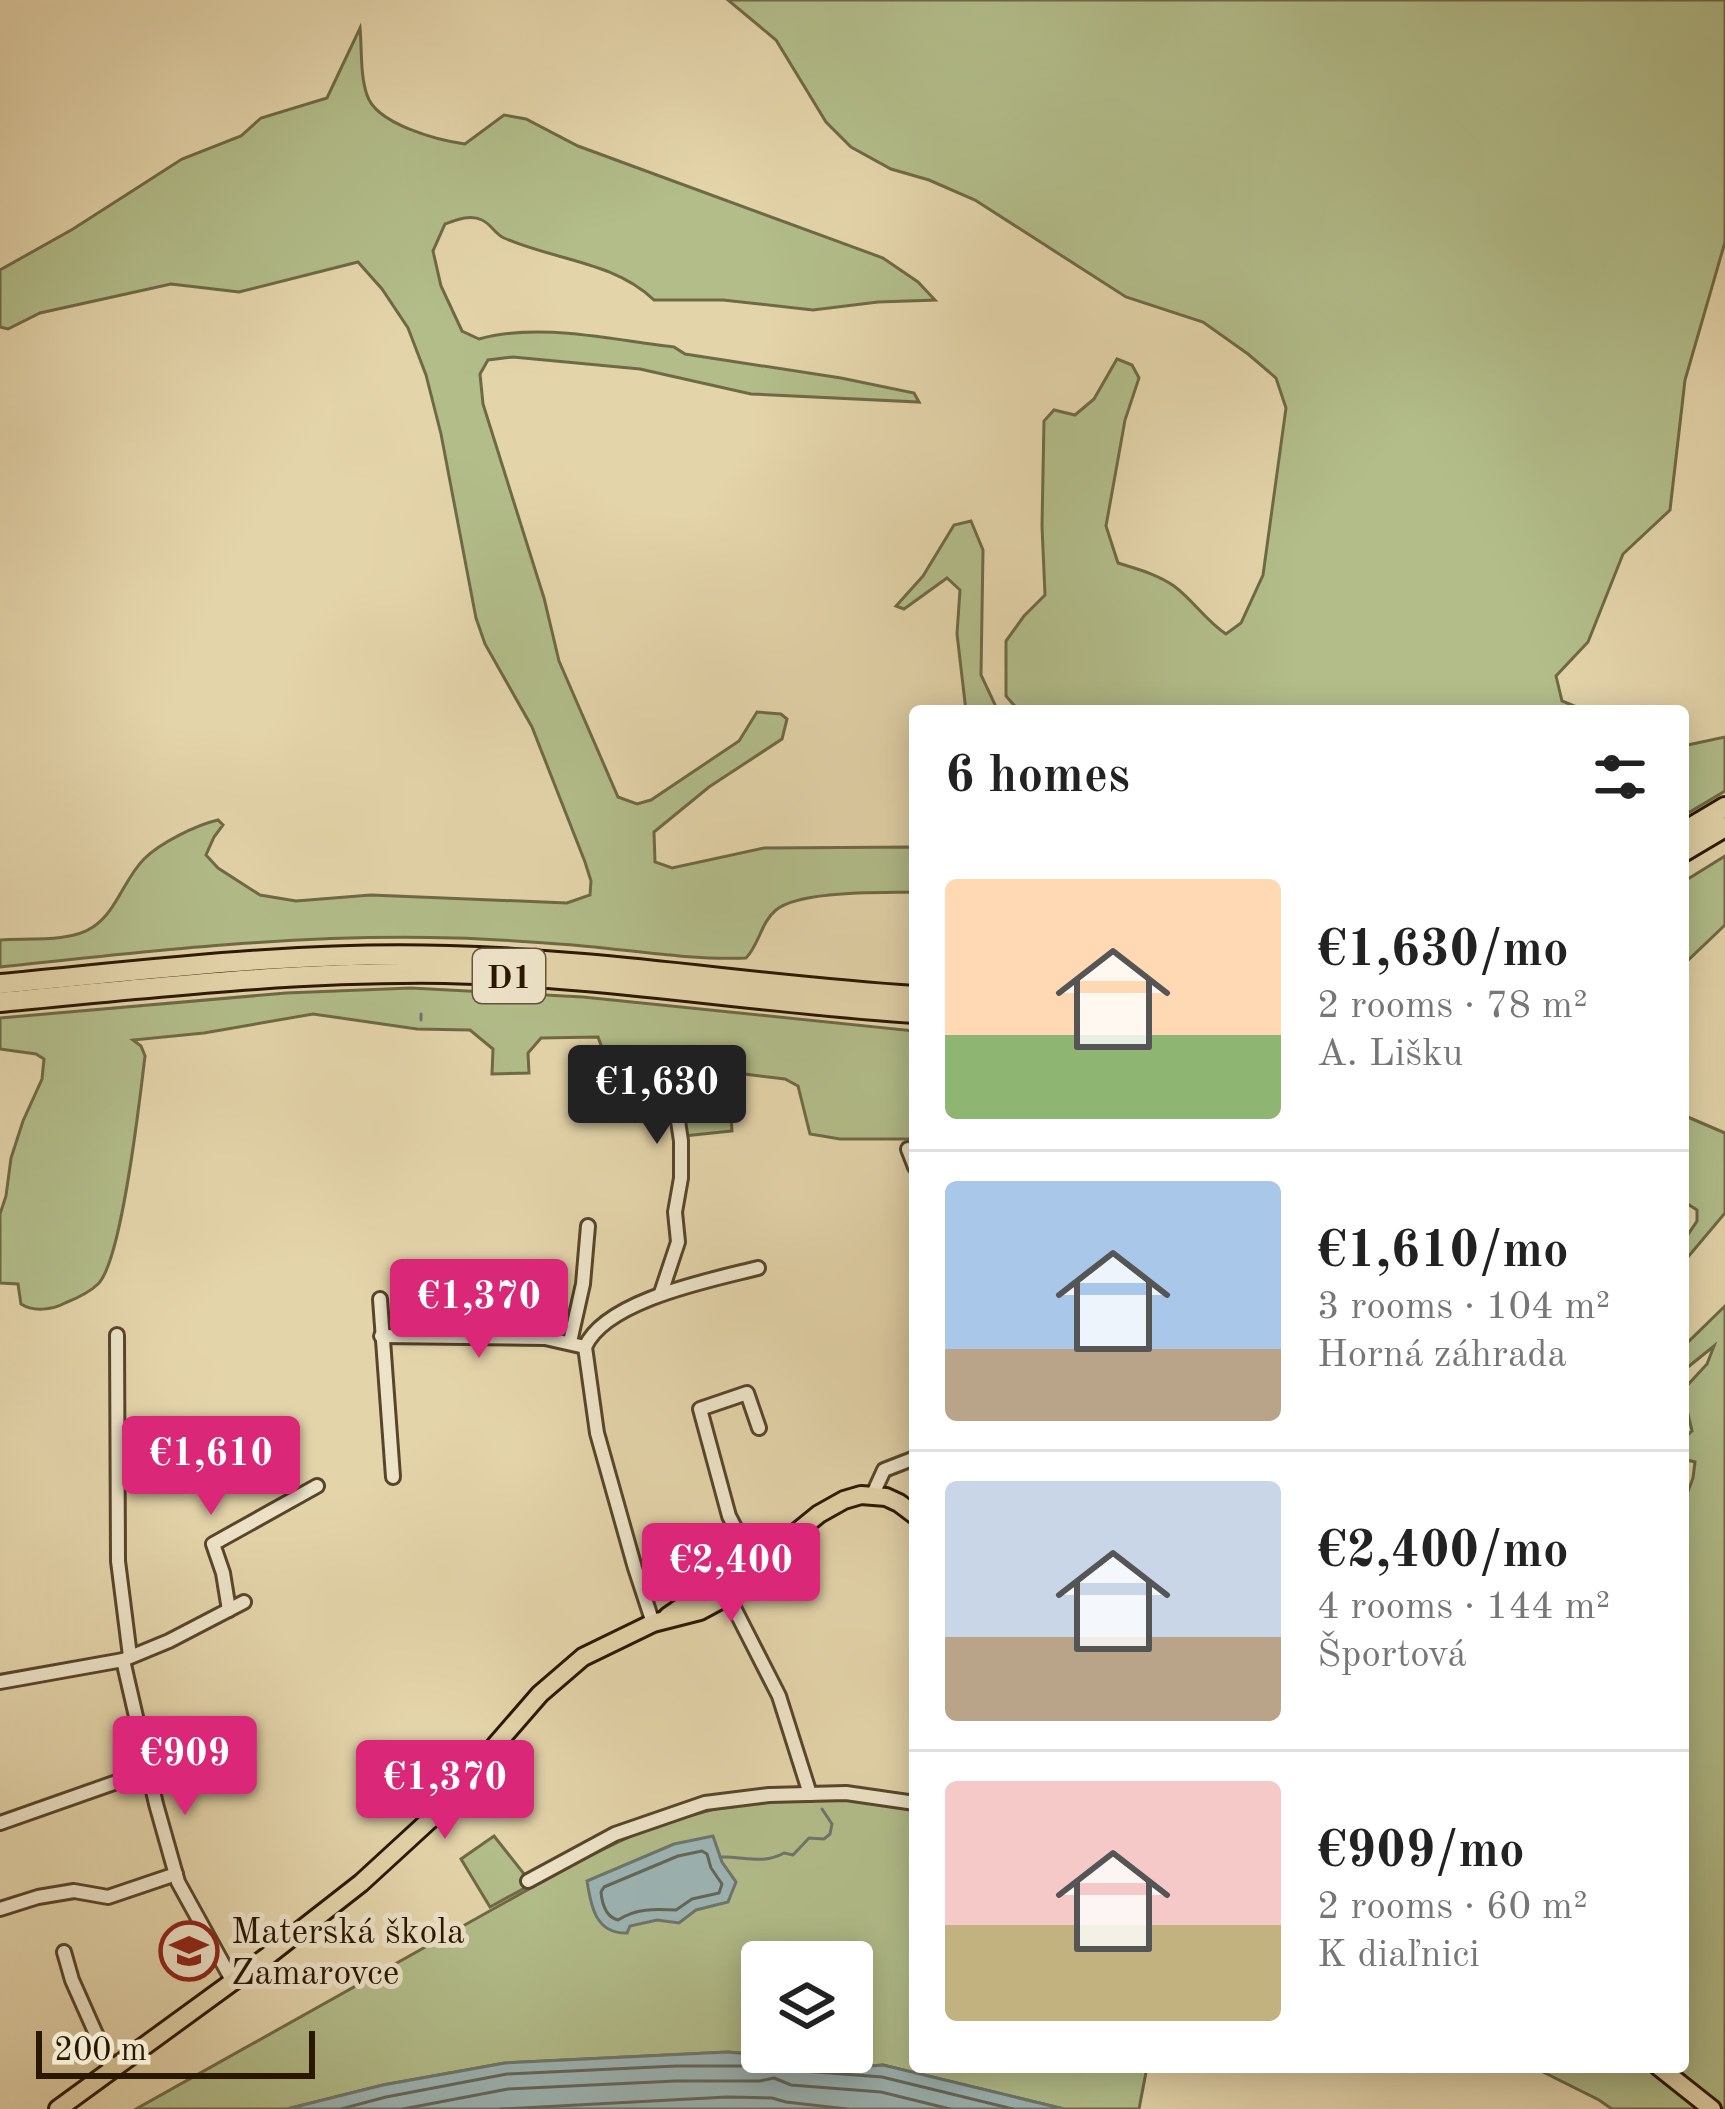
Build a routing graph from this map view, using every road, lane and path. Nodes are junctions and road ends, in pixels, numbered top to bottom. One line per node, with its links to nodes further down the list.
1 (1725, 806): 3 (highway)
2 (1725, 827): 4 (highway)
3 (1689, 828)
4 (1689, 848)
5 (0, 984): 6 (highway, D1)
6 (909, 995)
7 (0, 1002): 8 (highway, D1)
8 (909, 1012)
9 (674, 1094): 12 (street)
10 (588, 1226): 16 (street)
11 (758, 1268): 12 (street)
12 (661, 1293): 17 (street)
13 (380, 1299): 15 (street)
14 (117, 1335): 29 (street)
15 (381, 1336): 16 (street); 20 (street)
16 (570, 1342): 17 (street)
17 (585, 1347): 28 (street)
18 (758, 1428): 24 (street)
19 (909, 1460): 22 (street)
20 (393, 1477)
21 (317, 1486): 27 (street)
22 (873, 1495): 23 (main road); 24 (main road)
23 (909, 1510)
24 (760, 1562): 25 (main road); 28 (main road)
25 (728, 1596): 28 (main road); 32 (street)
26 (244, 1602): 27 (street)
27 (229, 1610): 29 (street)
28 (658, 1622): 39 (main road)
29 (127, 1658): 30 (street); 31 (street)
30 (0, 1682)
31 (148, 1771): 34 (street); 35 (street)
32 (810, 1794): 33 (street); 36 (street)
33 (909, 1802)
34 (0, 1823)
35 (176, 1874): 37 (street); 39 (street)
36 (528, 1881)
37 (0, 1909)
38 (64, 1952): 40 (street)
39 (232, 1980): 40 (main road)
40 (112, 2070): 42 (main road)
41 (1667, 2073): 43 (main road)
42 (58, 2109)
43 (1712, 2109)

